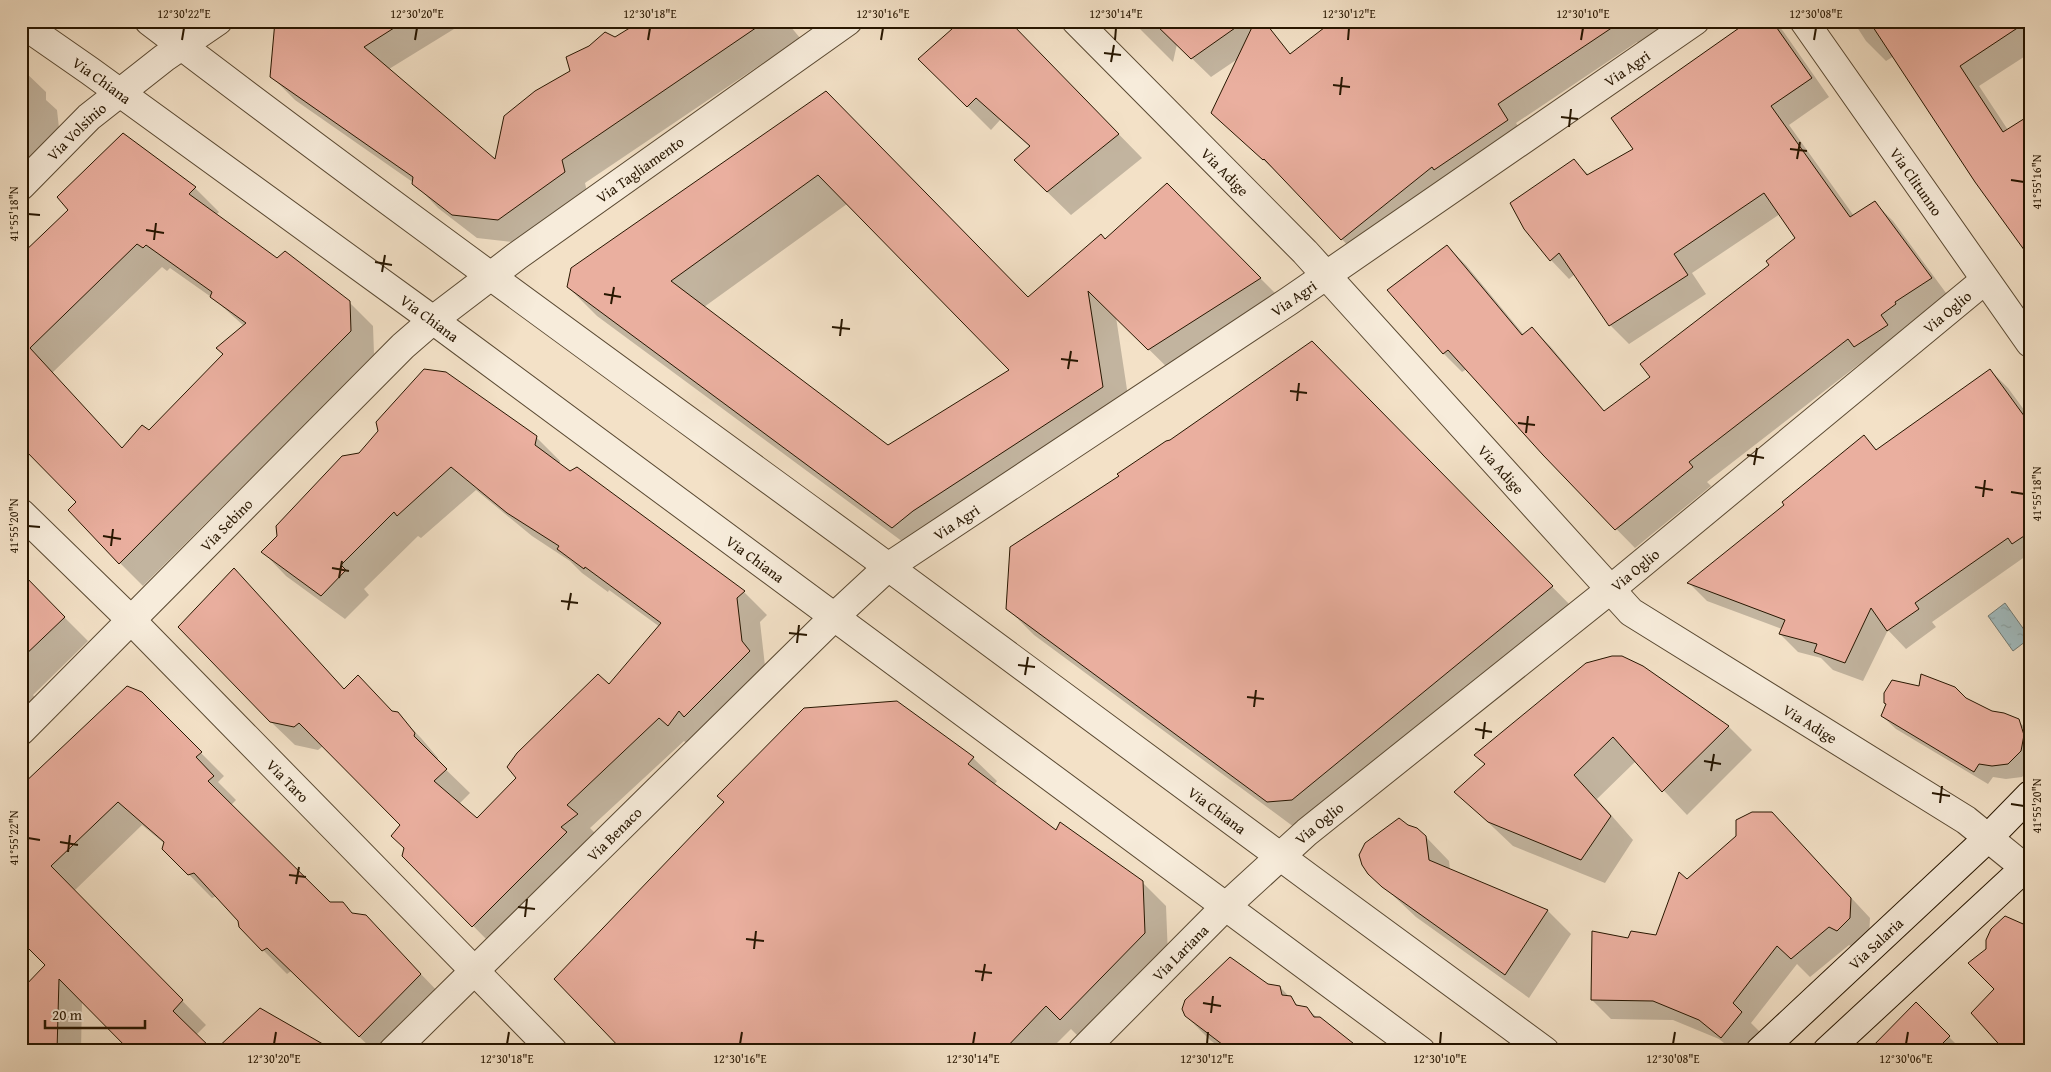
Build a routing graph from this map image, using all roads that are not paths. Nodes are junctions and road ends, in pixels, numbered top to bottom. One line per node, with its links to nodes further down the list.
1 (149, 21): 8 (street, Via Chiana)
2 (218, 21): 8 (street, Via Volsinio)
3 (848, 21): 11 (street, Via Tagliamento)
4 (1076, 21): 12 (street, Via Adige)
5 (1694, 21): 12 (street, Via Agri)
6 (1804, 21): 13 (street, Via Clitunno)
7 (21, 23): 9 (street, Via Chiana)
8 (183, 47): 9 (street, Via Volsinio); 11 (street, Via Chiana)
9 (121, 94): 10 (street, Via Volsinio); 14 (street, Via Chiana)
10 (21, 186)
11 (490, 275): 14 (street, Via Tagliamento); 17 (street, Via Chiana)
12 (1326, 275): 17 (street, Via Agri); 18 (street, Via Adige)
13 (1985, 280): 15 (street, Via Clitunno); 18 (street, Via Oglio)
14 (433, 320): 19 (street, Via Chiana); 20 (street, Via Sebino)
15 (2030, 342)
16 (21, 513): 20 (street, Via Taro)
17 (888, 567): 19 (street); 24 (street, Via Chiana)
18 (1611, 589): 23 (street, Via Adige); 24 (street, Via Oglio)
19 (834, 617): 26 (street, Via Chiana); 27 (street, Via Benaco)
20 (131, 620): 21 (street, Via Sebino); 27 (street, Via Taro)
21 (21, 731)
22 (2030, 795): 23 (street, Via Salaria)
23 (1989, 837): 25 (street); 33 (street, Via Salaria)
24 (1280, 856): 26 (street, Via Lariana); 32 (street, Via Chiana)
25 (2028, 868): 34 (street)
26 (1225, 907): 30 (street, Via Lariana); 31 (street, Via Chiana)
27 (473, 971): 28 (street, Via Benaco); 29 (street, Via Taro)
28 (393, 1051)
29 (552, 1051)
30 (1082, 1051)
31 (1421, 1051)
32 (1545, 1051)
33 (1760, 1051)
34 (1827, 1051)

